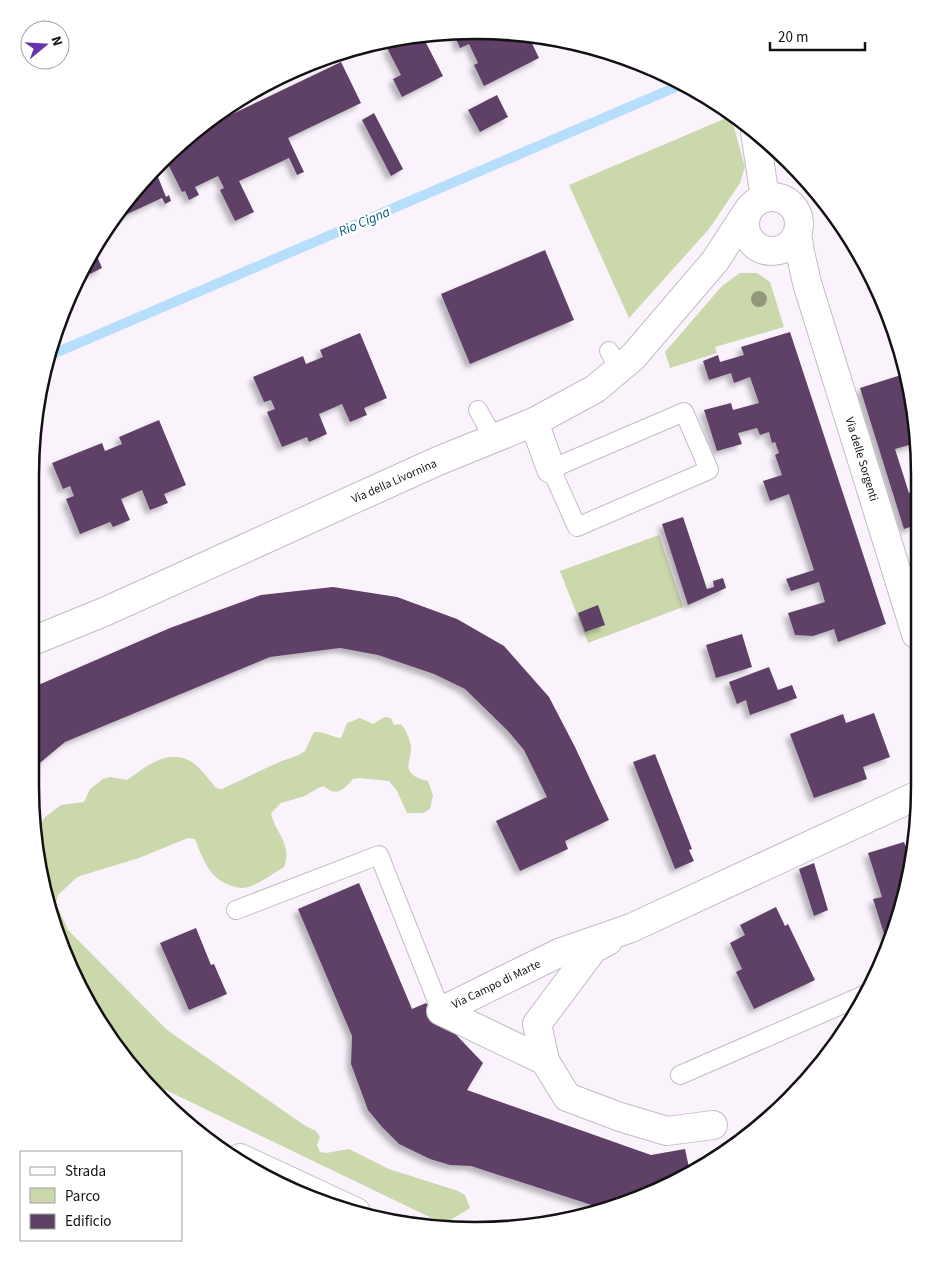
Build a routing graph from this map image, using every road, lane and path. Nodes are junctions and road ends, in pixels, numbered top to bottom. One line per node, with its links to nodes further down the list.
1 (754, 140): 2 (street)
2 (757, 204): 3 (street, Via delle Sorgenti); 4 (street, Via delle Sorgenti); 5 (street, Via della Livornina)
3 (797, 234): 4 (street); 6 (street, Via delle Sorgenti)
4 (770, 251): 5 (street); 6 (street, Via delle Sorgenti)
5 (715, 261): 8 (street, Via della Livornina)
6 (807, 283): 11 (street, Via delle Sorgenti)
7 (478, 410): 9 (lane)
8 (534, 422): 9 (street, Via della Livornina); 10 (street)
9 (494, 439): 12 (street, Via della Livornina)
10 (552, 469): 10 (lane)
11 (911, 618)
12 (39, 638)
13 (911, 799): 15 (street, Via Campo di Marte)
14 (236, 910): 17 (lane)
15 (631, 928): 17 (street, Via Campo di Marte); 18 (street, Via Campo di Marte)
16 (856, 999): 19 (lane)
17 (441, 1011): 18 (street, Via Campo di Marte)
18 (545, 1061): 20 (street, Via Campo di Marte)
19 (680, 1075)
20 (714, 1125)

